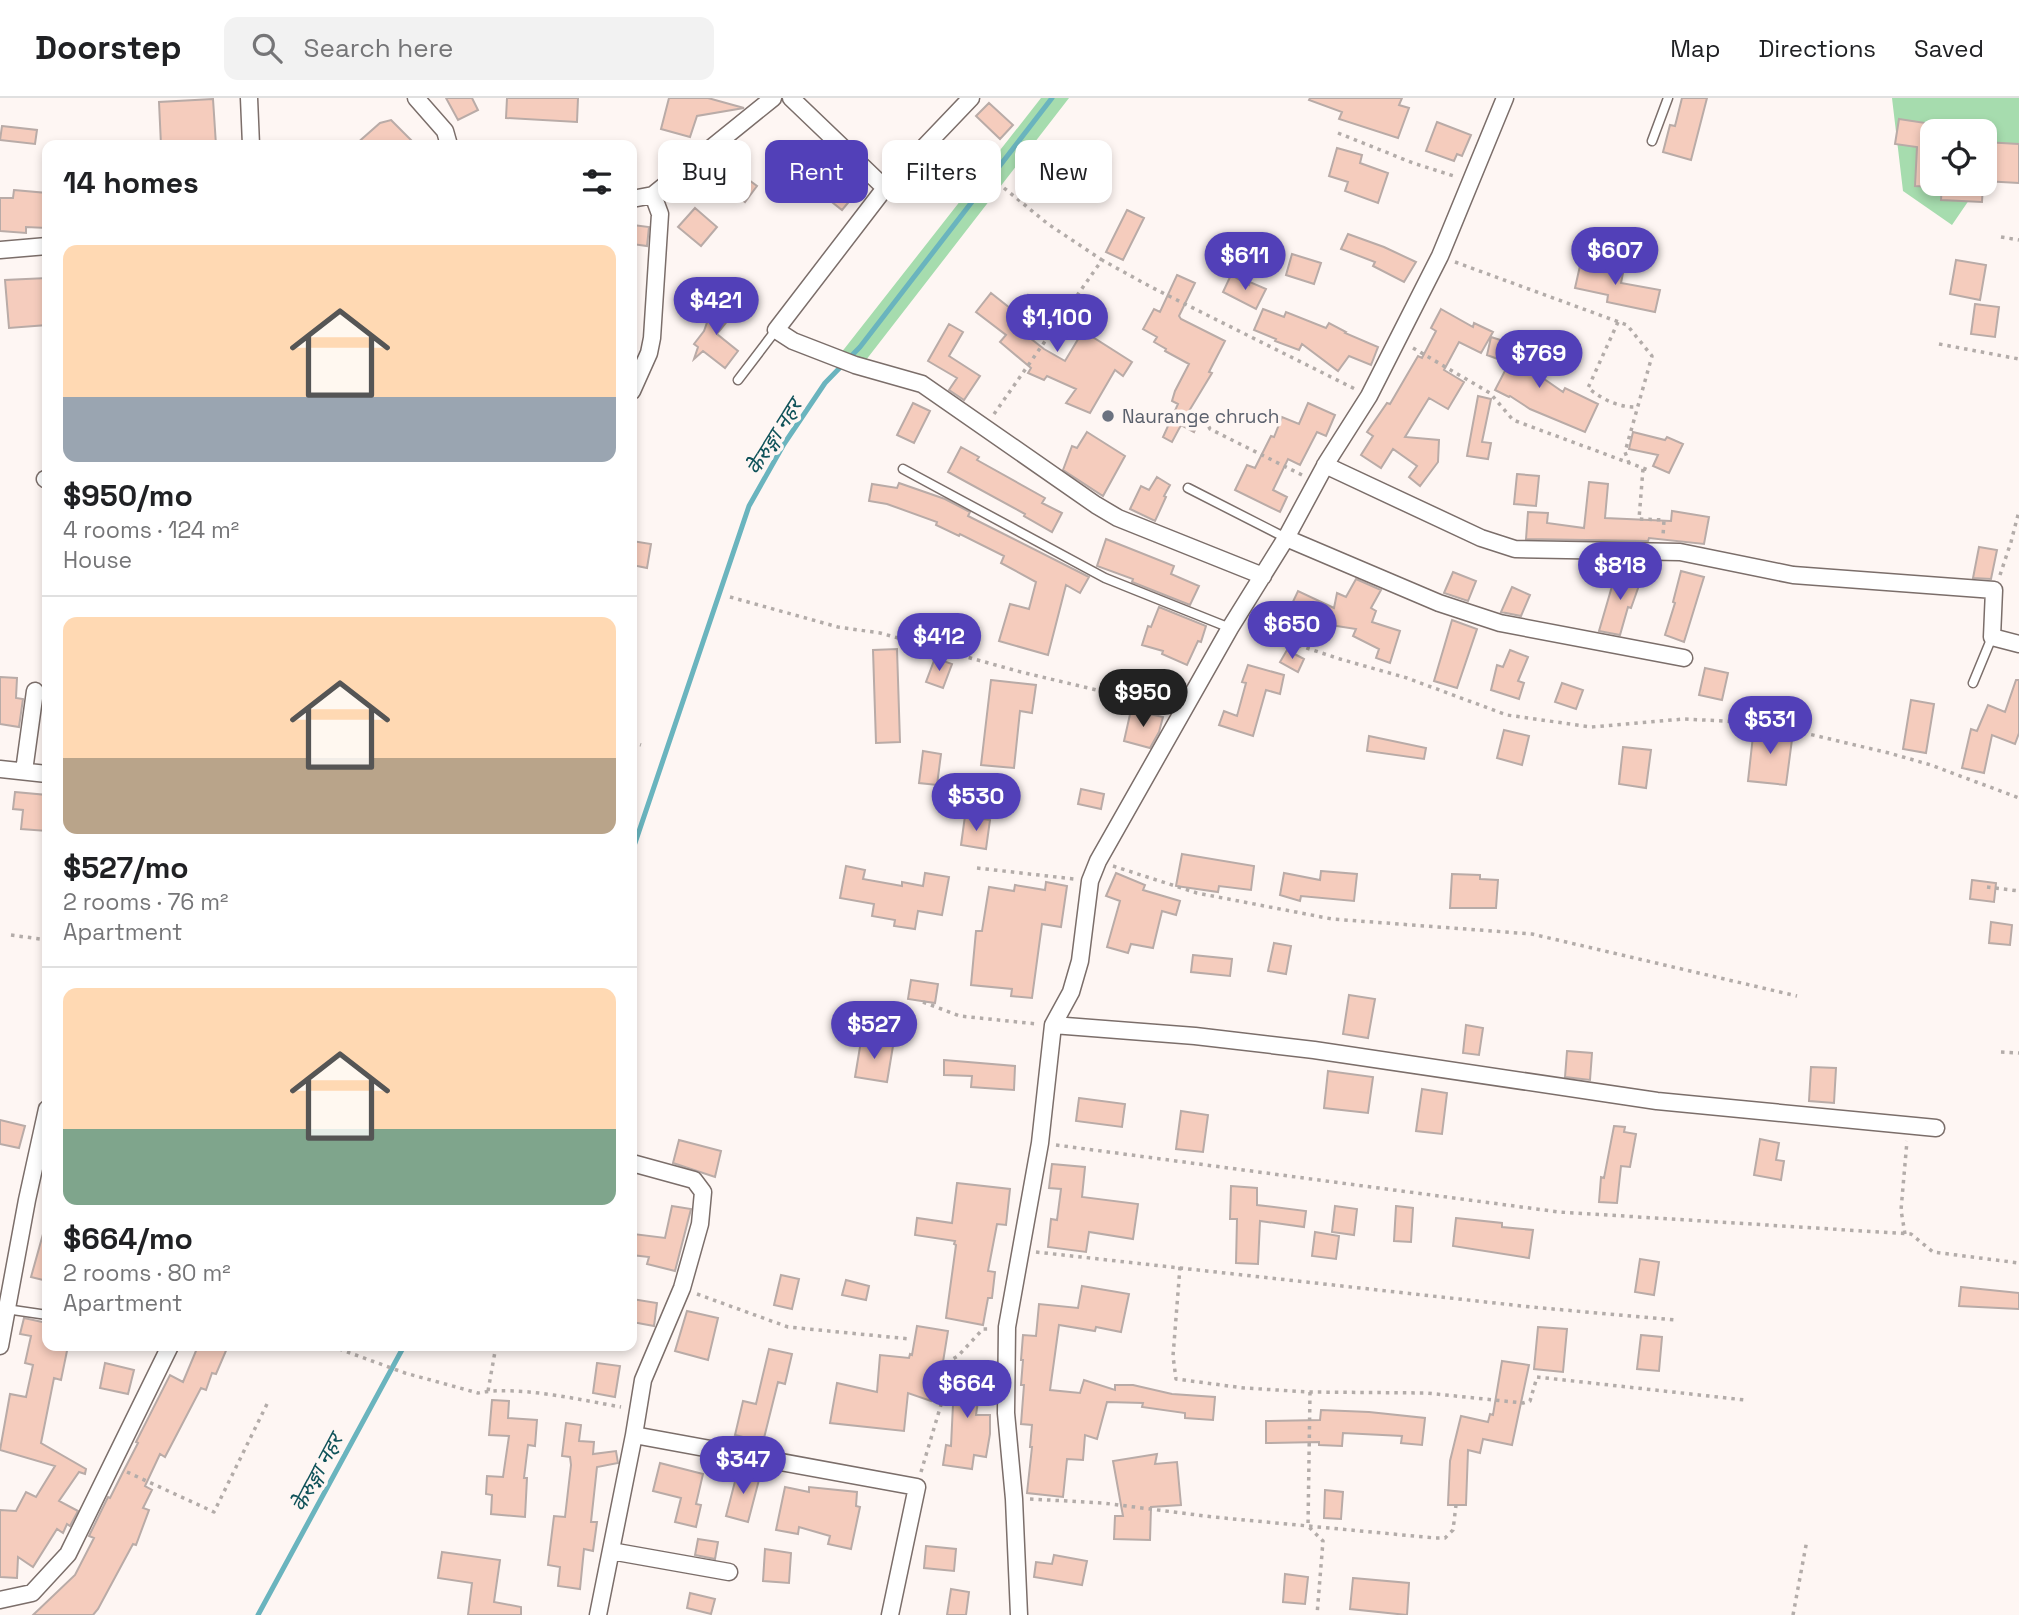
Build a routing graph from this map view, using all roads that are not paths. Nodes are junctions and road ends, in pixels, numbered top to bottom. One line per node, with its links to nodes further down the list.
1 (248, 98): 8 (street)
2 (416, 98): 9 (street)
3 (773, 98): 14 (street)
4 (792, 98): 12 (street)
5 (971, 98): 10 (street)
6 (1505, 98): 21 (street)
7 (1668, 98): 11 (lane)
8 (251, 140)
9 (448, 140)
10 (931, 140)
11 (1653, 141)
12 (882, 185)
13 (882, 192): 18 (street)
14 (653, 195): 15 (street); 19 (street)
15 (637, 198)
16 (42, 246): 17 (street)
17 (0, 250)
18 (776, 330): 20 (lane); 25 (street)
19 (637, 380)
20 (738, 380)
21 (1325, 465): 24 (street); 27 (street)
22 (903, 469): 26 (lane)
23 (1188, 488): 24 (lane)
24 (1286, 538): 25 (street); 29 (street)
25 (1263, 576): 26 (street)
26 (1234, 623): 35 (street)
27 (1992, 637): 28 (street); 30 (lane)
28 (2019, 643)
29 (1684, 658)
30 (1973, 683)
31 (35, 691): 33 (street)
32 (0, 769): 33 (street)
33 (24, 771): 34 (street)
34 (42, 773)
35 (1054, 1026): 36 (street); 49 (street)
36 (1936, 1128)
37 (42, 1133): 39 (street)
38 (637, 1164): 43 (street)
39 (6, 1309): 40 (lane); 41 (street)
40 (42, 1314)
41 (0, 1346)
42 (168, 1351): 46 (street)
43 (634, 1435): 44 (street); 48 (street)
44 (611, 1551): 45 (street); 47 (street)
45 (729, 1572)
46 (0, 1600)
47 (598, 1615)
48 (890, 1615)
49 (1019, 1615)

